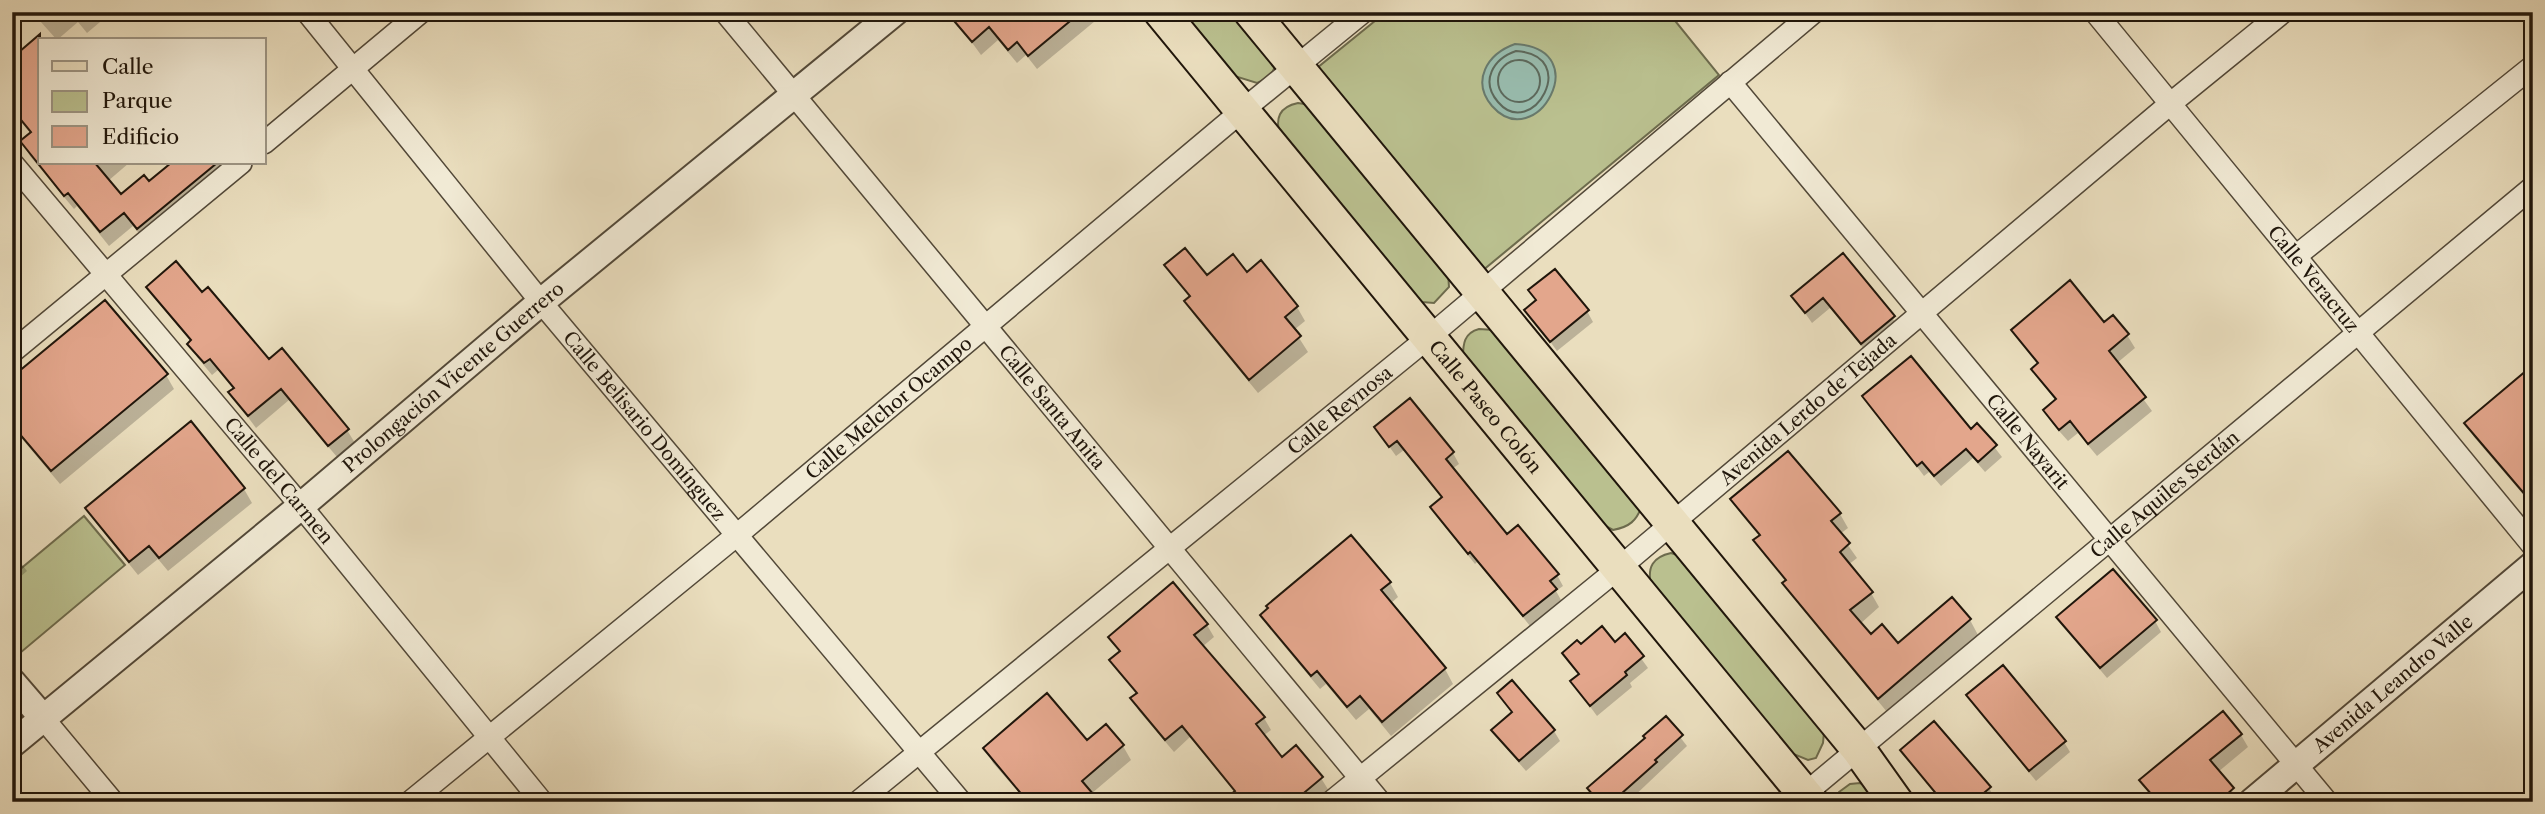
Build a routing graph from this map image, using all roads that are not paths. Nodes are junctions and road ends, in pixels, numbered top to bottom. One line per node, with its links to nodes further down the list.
1 (307, 12): 12 (street, Calle Belisario Domínguez)
2 (421, 12): 12 (street)
3 (725, 12): 15 (street, Calle Santa Anita)
4 (895, 12): 15 (street, Prolongación Vicente Guerrero)
5 (1161, 12): 17 (main road, Calle Paseo Colón)
6 (1251, 12): 13 (main road)
7 (1363, 12): 13 (street, Calle Melchor Ocampo)
8 (1815, 12): 14 (street, Calle Reynosa)
9 (2095, 12): 16 (street, Calle Veracruz)
10 (2283, 12): 16 (street, Avenida Lerdo de Tejada)
11 (2533, 66): 22 (street)
12 (354, 68): 18 (street); 25 (street, Calle Belisario Domínguez)
13 (1296, 68): 17 (street, Calle Melchor Ocampo); 24 (main road)
14 (1730, 82): 24 (street, Calle Reynosa); 26 (street, Calle Nayarit)
15 (793, 97): 25 (street, Prolongación Vicente Guerrero); 27 (street, Calle Santa Anita)
16 (2170, 104): 22 (street, Calle Veracruz); 26 (street, Avenida Lerdo de Tejada)
17 (1243, 110): 27 (street, Calle Melchor Ocampo); 29 (main road, Calle Paseo Colón)
18 (266, 141)
19 (12, 163): 23 (street, Calle del Carmen)
20 (240, 164): 23 (street)
21 (2533, 187): 28 (street, Calle Aquiles Serdán)
22 (2296, 256): 28 (street, Calle Veracruz)
23 (106, 276): 30 (street); 31 (street, Calle del Carmen)
24 (1481, 292): 29 (street, Calle Reynosa); 32 (main road)
25 (541, 302): 31 (street, Prolongación Vicente Guerrero); 33 (street, Calle Belisario Domínguez)
26 (1921, 313): 32 (street, Avenida Lerdo de Tejada); 34 (street, Calle Nayarit)
27 (988, 327): 33 (street, Calle Melchor Ocampo); 35 (street, Calle Santa Anita)
28 (2358, 331): 34 (street, Calle Aquiles Serdán); 36 (street, Calle Veracruz)
29 (1429, 337): 35 (street, Calle Reynosa); 38 (main road, Calle Paseo Colón)
30 (12, 352)
31 (301, 506): 40 (street, Prolongación Vicente Guerrero); 41 (street, Calle del Carmen)
32 (1672, 524): 38 (street, Avenida Lerdo de Tejada); 43 (main road)
33 (737, 535): 41 (street, Calle Melchor Ocampo); 44 (street, Calle Belisario Domínguez)
34 (2111, 540): 43 (street, Calle Aquiles Serdán); 45 (street, Calle Nayarit)
35 (1171, 547): 44 (street, Calle Reynosa); 46 (street, Calle Santa Anita)
36 (2533, 547)
37 (2533, 565): 45 (street, Avenida Leandro Valle)
38 (1619, 568): 46 (street, Avenida Lerdo de Tejada); 47 (main road, Calle Paseo Colón)
39 (12, 682): 40 (street)
40 (43, 718): 42 (street, Prolongación Vicente Guerrero); 48 (street)
41 (488, 737): 49 (street, Calle Melchor Ocampo); 50 (street, Calle del Carmen)
42 (12, 744)
43 (1859, 750): 47 (street, Calle Aquiles Serdán); 55 (main road)
44 (919, 752): 51 (street, Calle Reynosa); 52 (street, Calle Belisario Domínguez)
45 (2295, 764): 56 (street, Avenida Leandro Valle); 57 (street, Calle Nayarit)
46 (1360, 778): 53 (street, Avenida Lerdo de Tejada); 54 (street, Calle Santa Anita)
47 (1804, 799)
48 (113, 802)
49 (410, 802)
50 (542, 802)
51 (858, 802)
52 (961, 802)
53 (1331, 802)
54 (1380, 802)
55 (1896, 802)
56 (2252, 802)
57 (2327, 802)

